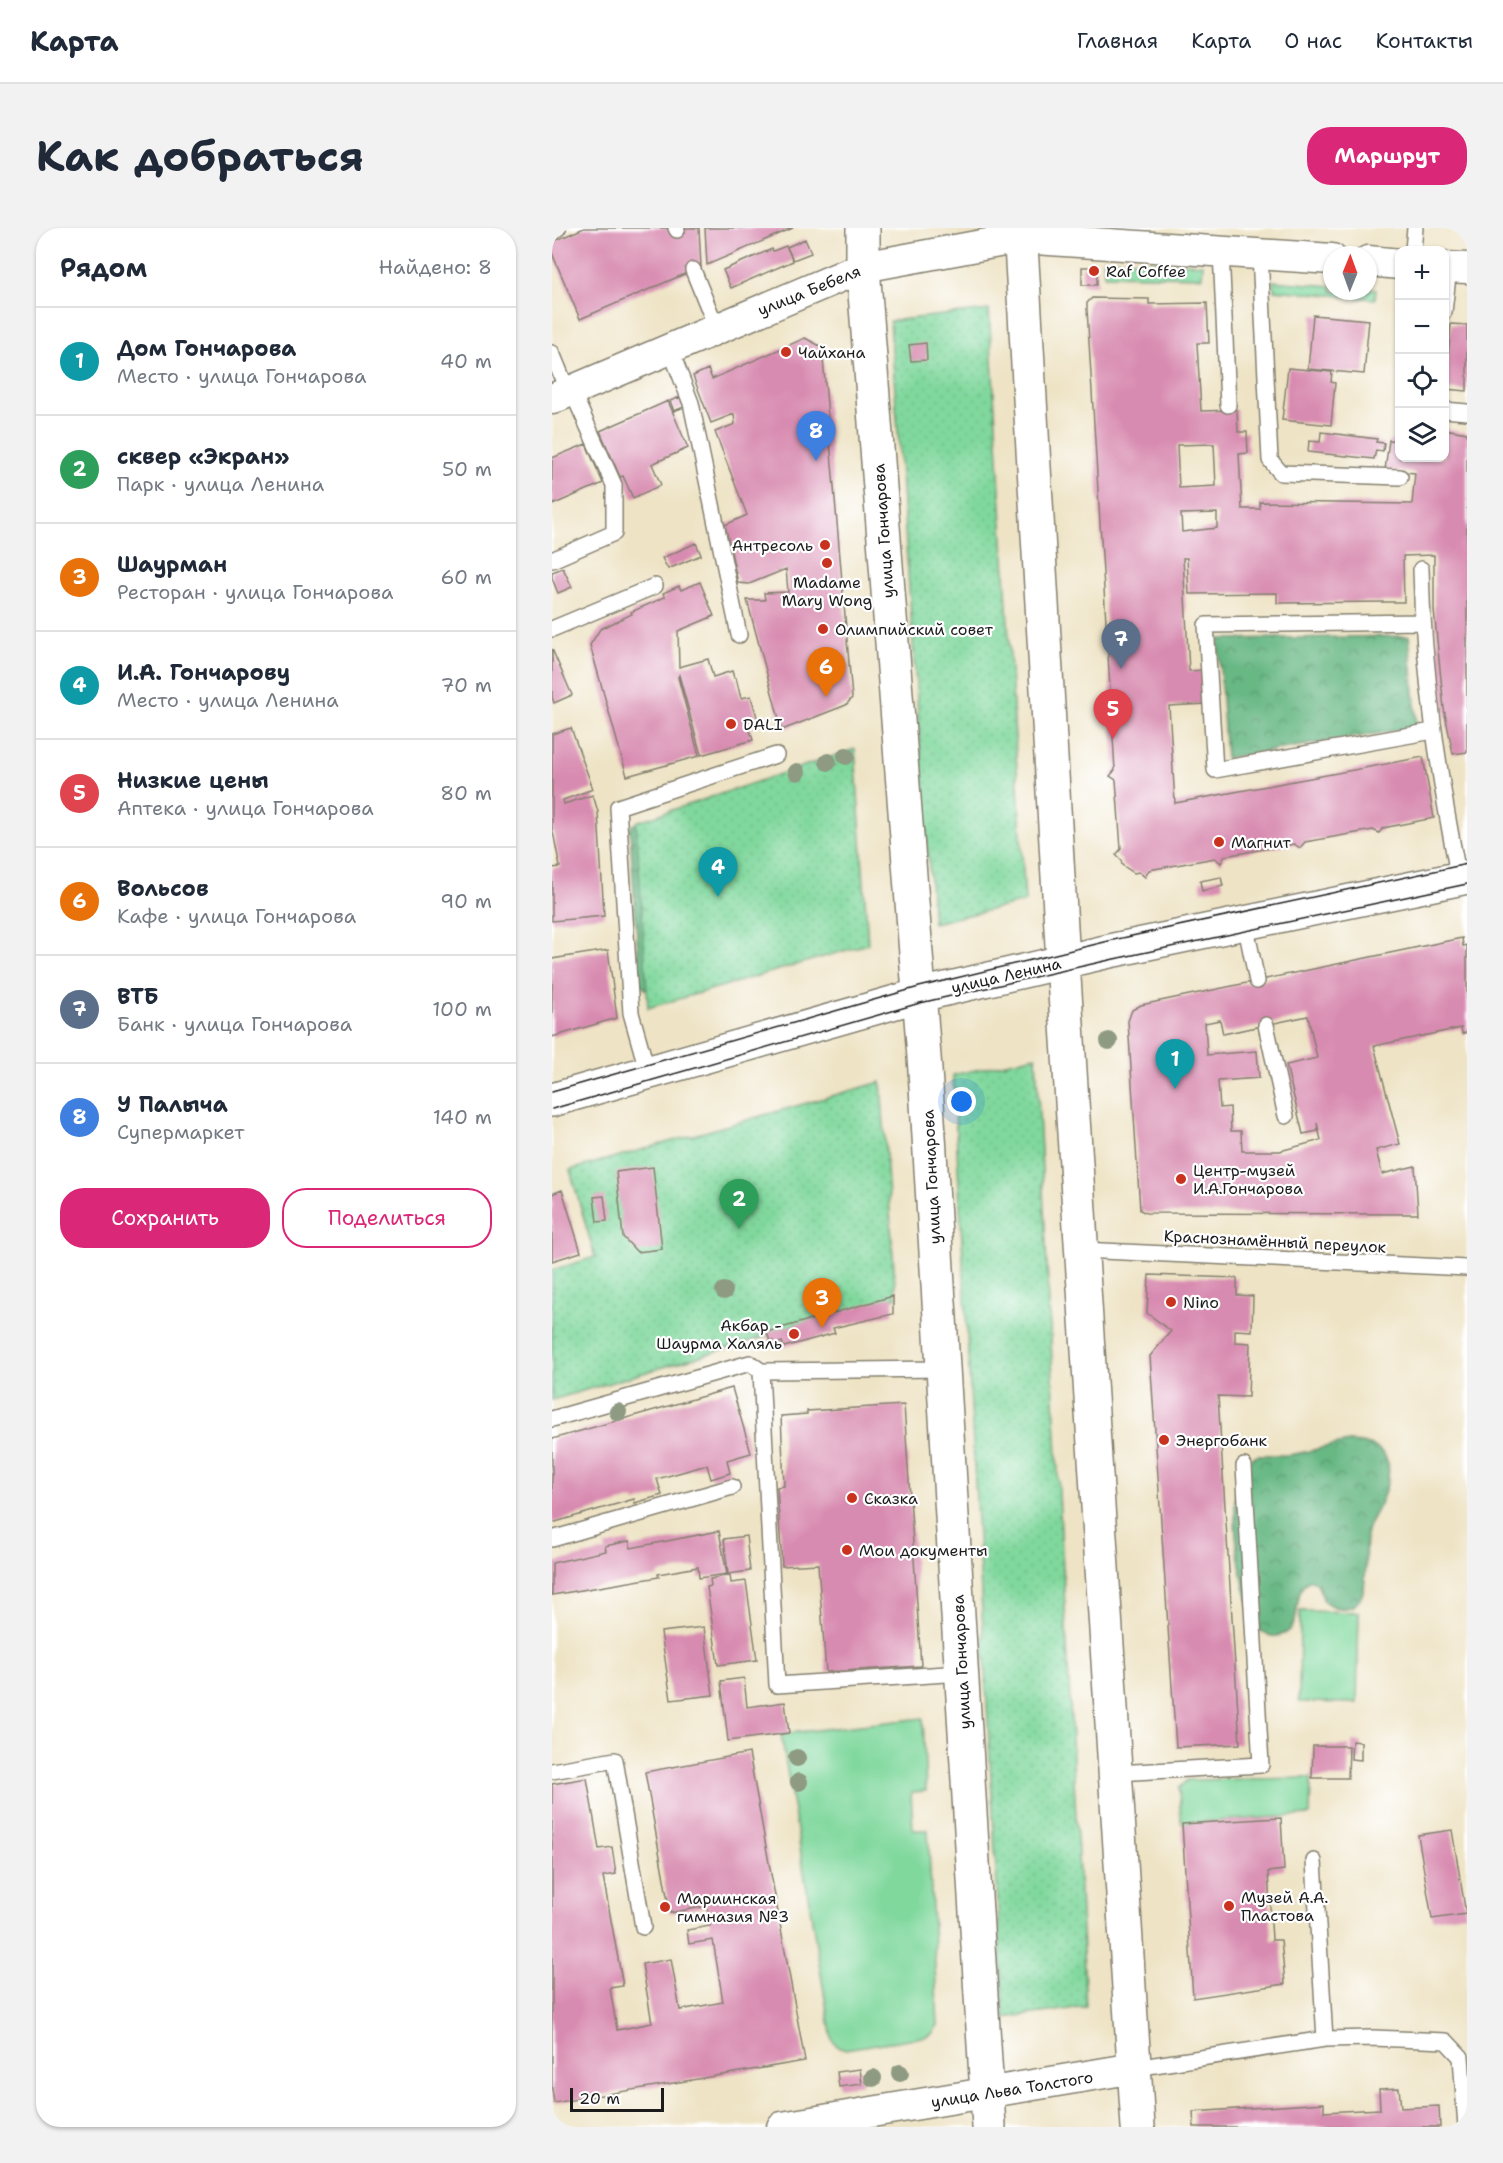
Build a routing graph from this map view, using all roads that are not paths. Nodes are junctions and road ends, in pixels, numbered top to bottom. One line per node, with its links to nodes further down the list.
1 (558, 228): 4 (lane)
2 (863, 228): 12 (main road, улица Гончарова)
3 (1415, 228): 6 (lane)
4 (552, 231)
5 (1020, 233): 7 (street, улица Бебеля); 12 (street, улица Бебеля); 34 (main road)
6 (1413, 246)
7 (1221, 251): 8 (street, улица Бебеля); 20 (lane)
8 (1260, 254): 9 (street, улица Бебеля); 23 (lane)
9 (1323, 258)
10 (1377, 262): 11 (street)
11 (1395, 264)
12 (863, 267): 16 (street, улица Бебеля); 36 (main road, улица Гончарова)
13 (1453, 267): 15 (lane)
14 (693, 270): 16 (lane)
15 (1446, 300)
16 (717, 328): 17 (street, улица Бебеля)
17 (670, 349): 19 (street, улица Бебеля); 29 (lane)
18 (552, 353): 19 (lane)
19 (564, 394): 24 (lane)
20 (1228, 405)
21 (1449, 410): 22 (lane)
22 (1467, 412)
23 (1400, 477)
24 (552, 560)
25 (1420, 569): 27 (lane)
26 (655, 586): 28 (lane)
27 (1422, 622): 30 (lane); 30 (lane)
28 (552, 629)
29 (739, 635)
30 (1433, 730): 32 (lane)
31 (776, 755): 38 (lane)
32 (1463, 878): 33 (main road, улица Ленина)
33 (1245, 923): 34 (main road, улица Ленина); 35 (lane)
34 (1063, 962): 36 (main road, улица Ленина); 41 (main road)
35 (1257, 981)
36 (920, 995): 38 (main road, улица Ленина); 43 (main road, улица Гончарова)
37 (1266, 1025): 40 (lane)
38 (648, 1073): 39 (main road, улица Ленина)
39 (552, 1100)
40 (1286, 1116)
41 (1081, 1250): 42 (lane, Краснознамённый переулок); 51 (main road)
42 (1467, 1268)
43 (943, 1369): 44 (lane); 49 (main road, улица Гончарова)
44 (761, 1371): 45 (lane); 49 (lane)
45 (552, 1419)
46 (1244, 1466): 51 (lane)
47 (732, 1487): 48 (lane)
48 (552, 1539)
49 (962, 1673): 56 (main road, улица Гончарова)
50 (552, 1771): 53 (lane)
51 (1116, 1773): 55 (main road)
52 (1314, 1861): 54 (lane)
53 (643, 1927)
54 (1325, 2039): 55 (lane); 60 (lane)
55 (1135, 2068): 56 (street, улица Льва Толстого); 59 (main road)
56 (987, 2092): 57 (street, улица Льва Толстого); 58 (main road, улица Гончарова)
57 (782, 2127)
58 (989, 2127)
59 (1138, 2127)
60 (1466, 2127)

